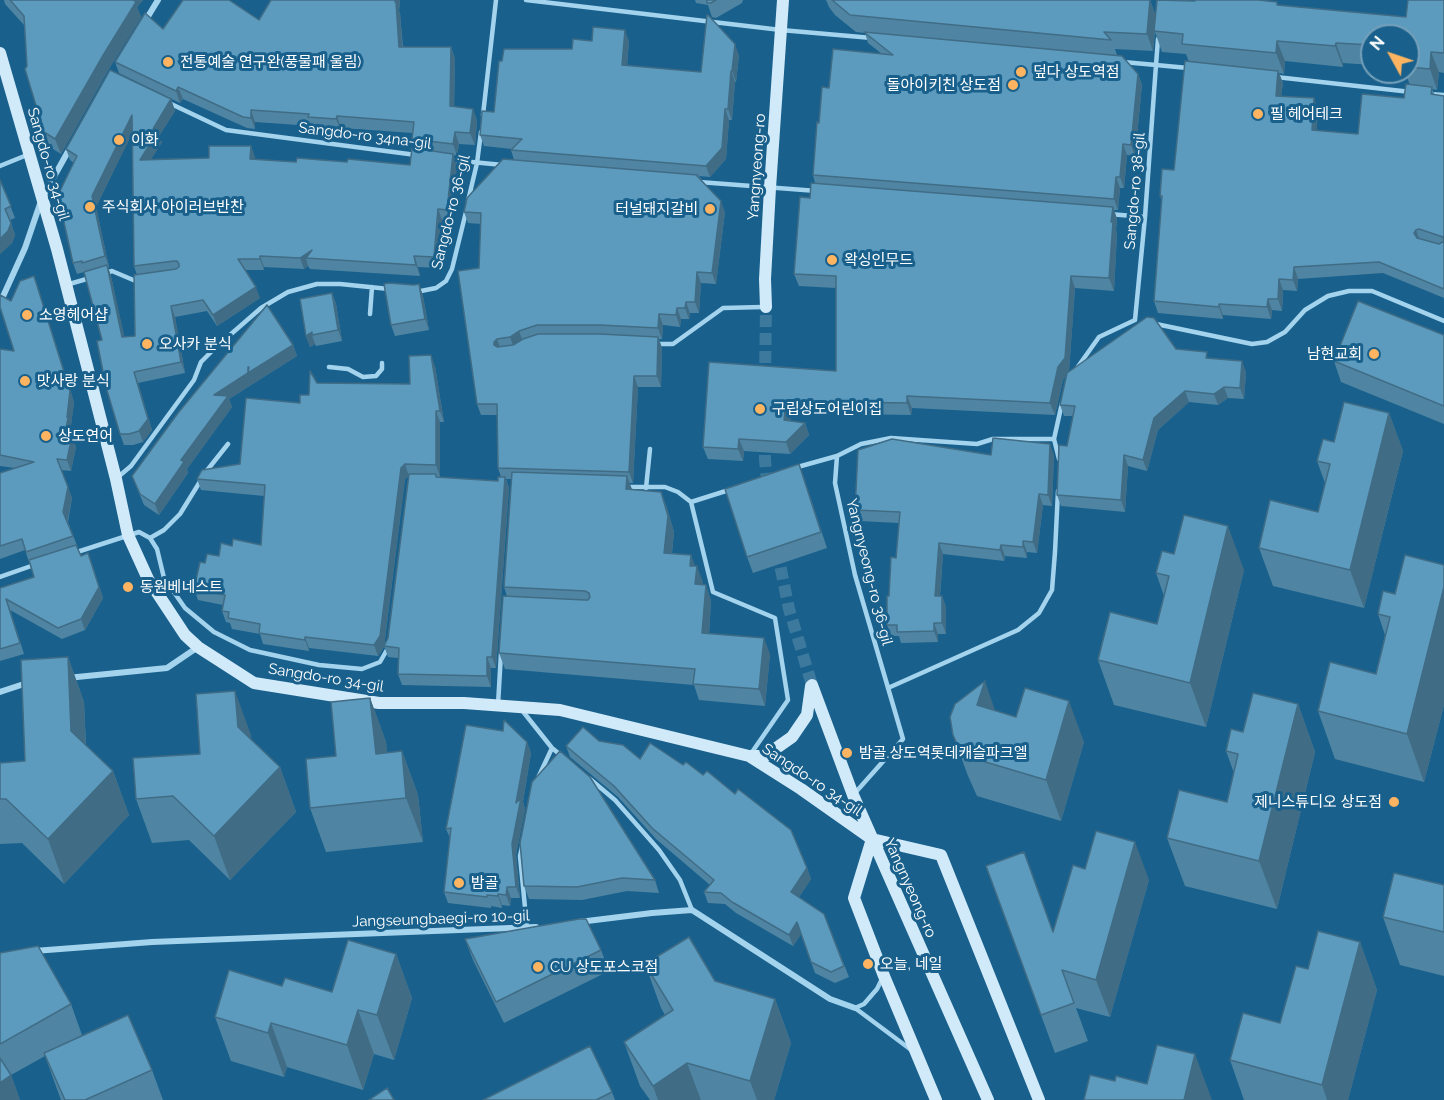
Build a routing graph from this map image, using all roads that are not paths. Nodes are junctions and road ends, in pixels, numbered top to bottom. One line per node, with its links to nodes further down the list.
1 (158, 0): 5 (street)
2 (496, 0): 16 (lane)
3 (526, 0): 6 (lane)
4 (783, 0): 6 (main road, Yangnyeong-ro)
5 (141, 28)
6 (781, 30): 8 (lane); 26 (main road, Yangnyeong-ro)
7 (1159, 32): 11 (lane, Sangdo-ro 38-gil)
8 (875, 38)
9 (0, 53): 19 (main road, Sangdo-ro 34-gil)
10 (1121, 61): 11 (lane)
11 (1156, 65): 12 (lane); 30 (lane, Sangdo-ro 38-gil)
12 (1191, 68)
13 (1271, 77): 14 (lane)
14 (1444, 95)
15 (164, 100): 20 (lane, Sangdo-ro 34na-gil)
16 (483, 117)
17 (481, 128): 22 (lane, Sangdo-ro 36-gil)
18 (71, 147): 28 (street)
19 (29, 153): 23 (lane); 28 (main road, Sangdo-ro 34-gil)
20 (420, 156)
21 (443, 159): 22 (lane, Sangdo-ro 34na-gil)
22 (477, 163): 24 (lane, Sangdo-ro 34na-gil); 35 (lane, Sangdo-ro 36-gil)
23 (0, 166)
24 (512, 166)
25 (688, 181): 26 (lane)
26 (770, 188): 27 (lane); 37 (main road, Yangnyeong-ro)
27 (829, 192)
28 (42, 198): 32 (main road, Sangdo-ro 34-gil); 36 (street)
29 (1098, 213): 30 (lane)
30 (1145, 217): 44 (lane, Sangdo-ro 38-gil)
31 (149, 280): 32 (lane)
32 (66, 285): 52 (main road, Sangdo-ro 34-gil)
33 (372, 287): 34 (lane); 38 (lane); 52 (lane)
34 (395, 290)
35 (407, 291)
36 (0, 303)
37 (766, 307): 41 (lane)
38 (370, 314)
39 (1444, 321): 40 (lane)
40 (1147, 322)
41 (650, 343)
42 (382, 363): 43 (lane)
43 (329, 367)
44 (1074, 372)
45 (1065, 393): 46 (lane)
46 (1054, 439): 49 (lane); 50 (lane)
47 (228, 444): 59 (lane)
48 (650, 449): 54 (lane)
49 (837, 456): 51 (lane); 68 (lane, Yangnyeong-ro 36-gil)
50 (1059, 467)
51 (784, 471)
52 (116, 479): 58 (main road, Sangdo-ro 34-gil)
53 (625, 487): 54 (lane)
54 (646, 488): 57 (lane)
55 (733, 488): 57 (lane)
56 (1058, 488): 68 (lane)
57 (692, 502): 73 (lane)
58 (128, 535): 59 (lane); 60 (lane); 64 (main road, Sangdo-ro 34-gil)
59 (150, 538): 63 (lane)
60 (64, 556)
61 (43, 563): 62 (lane)
62 (0, 577)
63 (389, 637)
64 (198, 647): 66 (street); 70 (main road, Sangdo-ro 34-gil)
65 (502, 651): 70 (lane)
66 (63, 678)
67 (39, 681): 69 (street)
68 (888, 688): 77 (lane, Yangnyeong-ro 36-gil)
69 (0, 692)
70 (498, 706): 71 (main road, Sangdo-ro 34-gil)
71 (521, 708): 72 (lane); 73 (main road, Sangdo-ro 34-gil)
72 (552, 748): 74 (lane); 76 (lane)
73 (749, 756): 77 (main road, Yangnyeong-ro); 78 (main road, Sangdo-ro 34-gil)
74 (570, 763)
75 (588, 778): 80 (lane)
76 (534, 787)
77 (853, 795): 78 (main road, Yangnyeong-ro)
78 (872, 839): 85 (main road); 89 (main road, Yangnyeong-ro); 90 (main road)
79 (522, 845): 83 (lane)
80 (692, 910): 81 (street); 86 (street)
81 (572, 923)
82 (538, 927): 83 (street, Jangseungbaegi-ro 10-gil)
83 (527, 928): 84 (street, Jangseungbaegi-ro 10-gil)
84 (23, 952)
85 (884, 976): 86 (lane); 87 (main road)
86 (855, 1008): 87 (lane)
87 (917, 1054): 88 (main road)
88 (936, 1100)
89 (988, 1100)
90 (1039, 1100)

